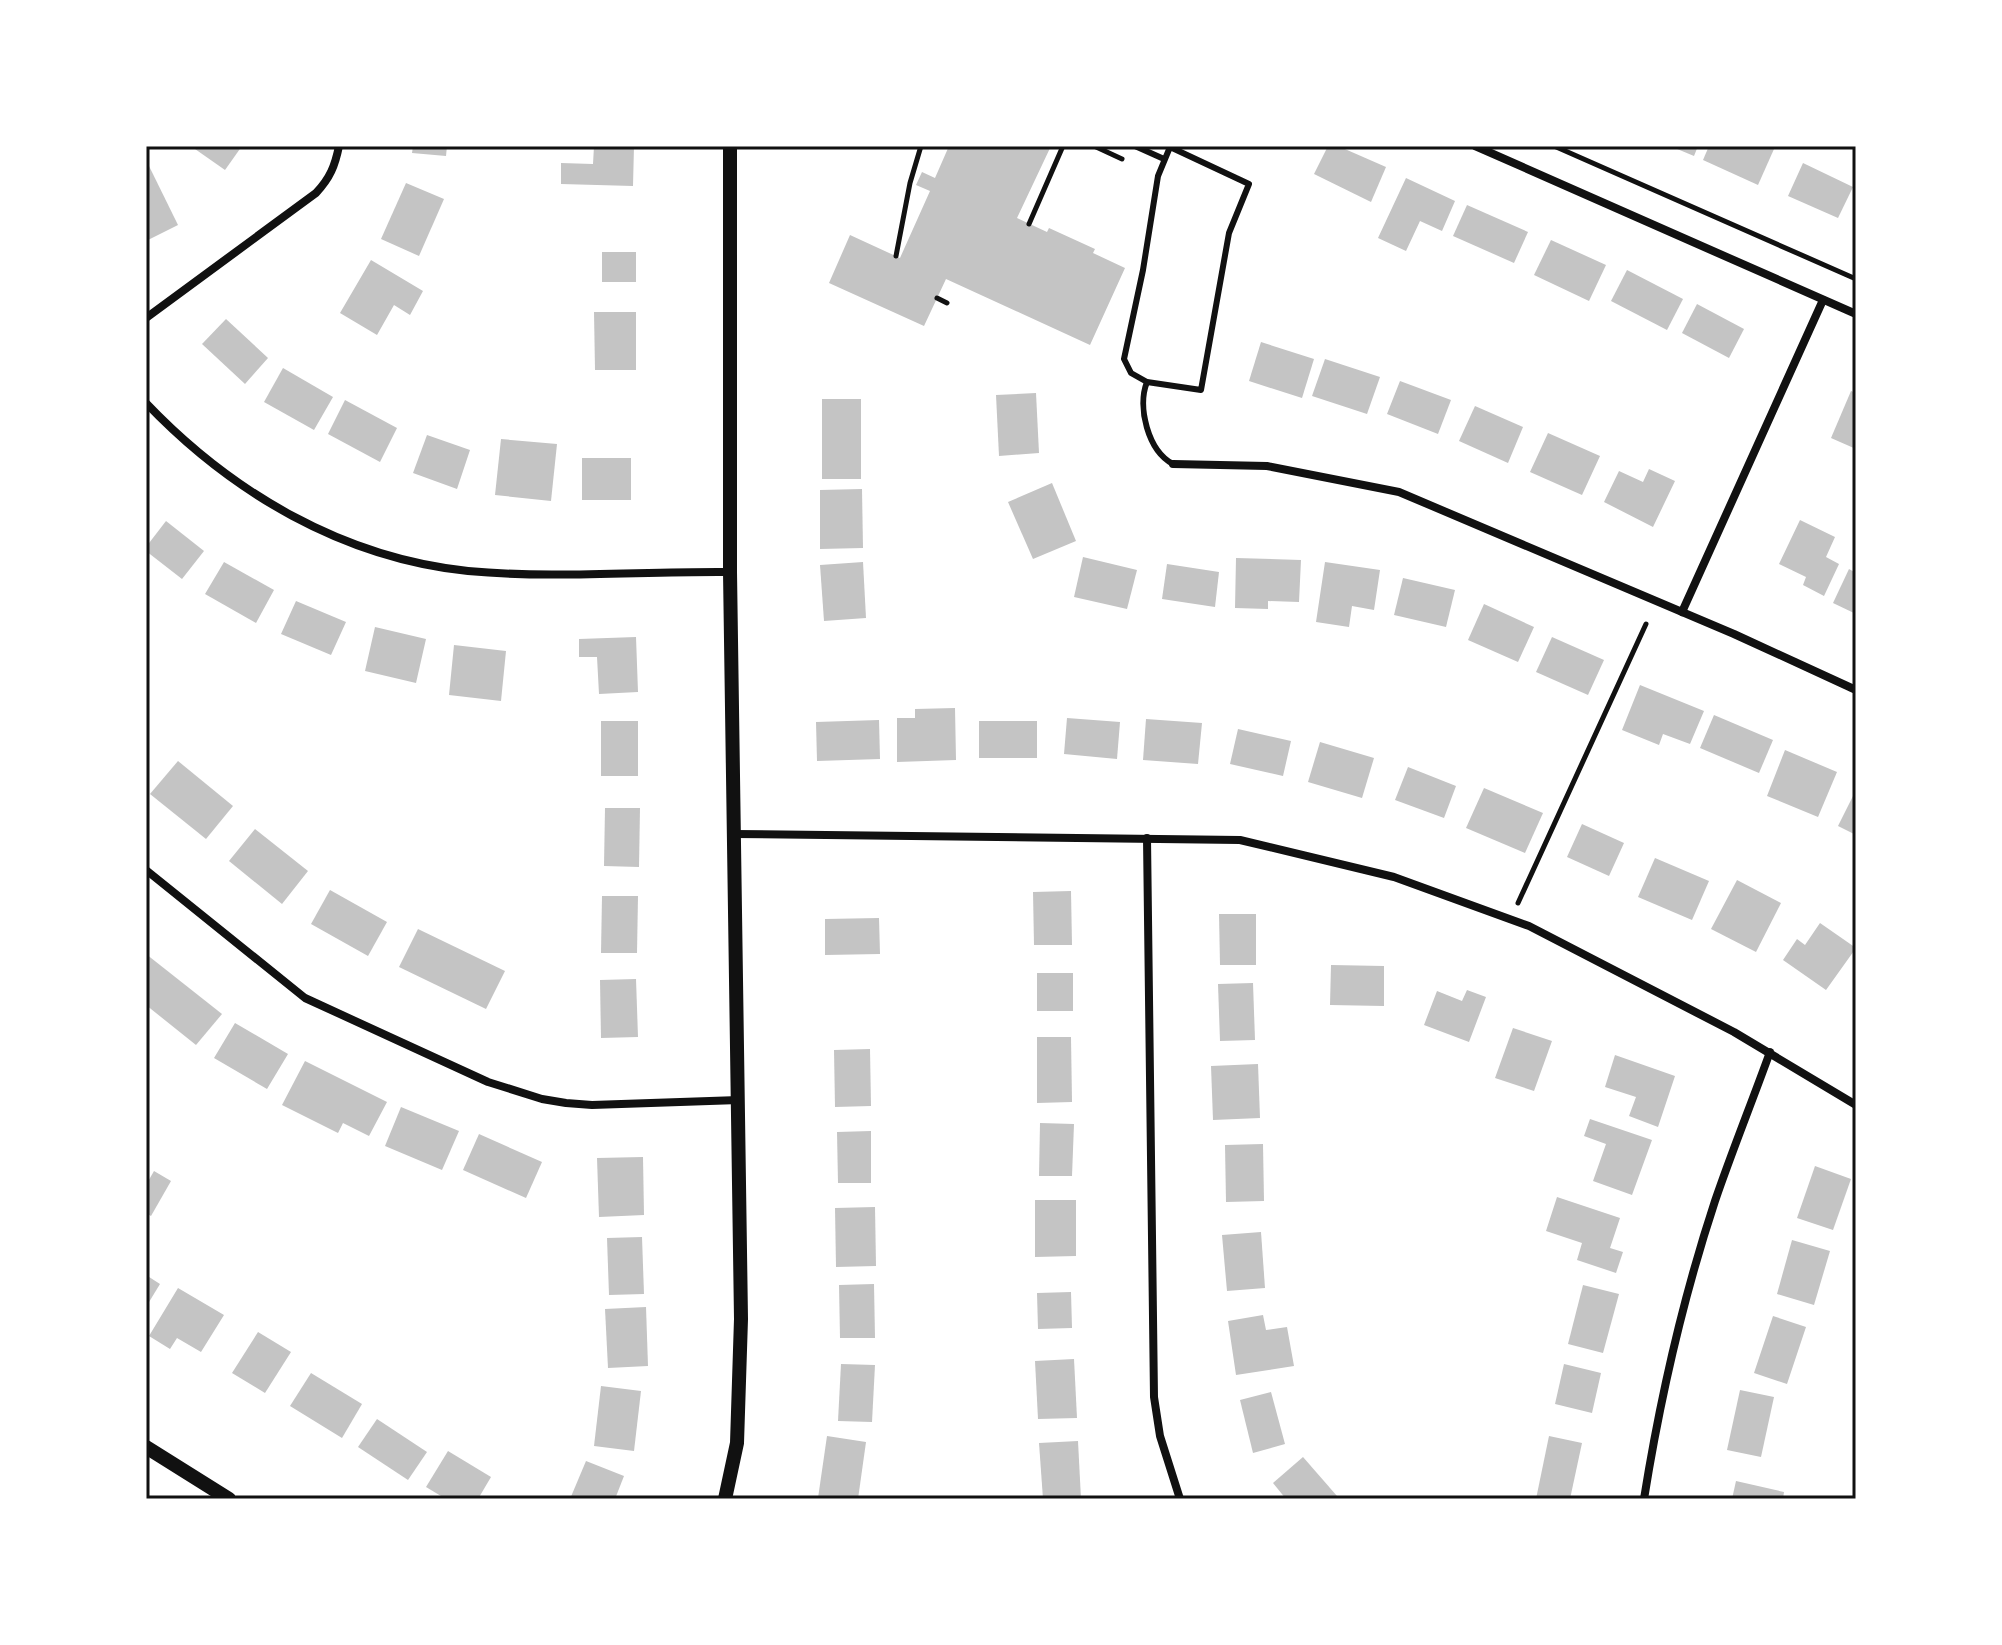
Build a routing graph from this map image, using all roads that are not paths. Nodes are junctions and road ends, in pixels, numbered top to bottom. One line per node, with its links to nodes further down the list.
1 (339, 146): 9 (street)
2 (730, 146): 13 (street)
3 (1135, 146): 6 (lane)
4 (1475, 146): 7 (street)
5 (1170, 147): 6 (lane); 10 (lane)
6 (1164, 159): 10 (lane)
7 (1823, 300): 8 (street); 14 (street)
8 (1856, 314)
9 (146, 318)
10 (1147, 382): 12 (lane)
11 (146, 403): 13 (street)
12 (1173, 464): 14 (street)
13 (730, 572): 16 (street)
14 (1682, 612): 15 (street)
15 (1856, 690)
16 (734, 834): 17 (street); 20 (street)
17 (1147, 838): 19 (street); 25 (street)
18 (146, 870): 20 (street)
19 (1770, 1052): 21 (street); 26 (street)
20 (739, 1100): 24 (street)
21 (1856, 1105)
22 (146, 1447): 23 (street)
23 (229, 1499)
24 (725, 1499)
25 (1180, 1499)
26 (1644, 1499)

